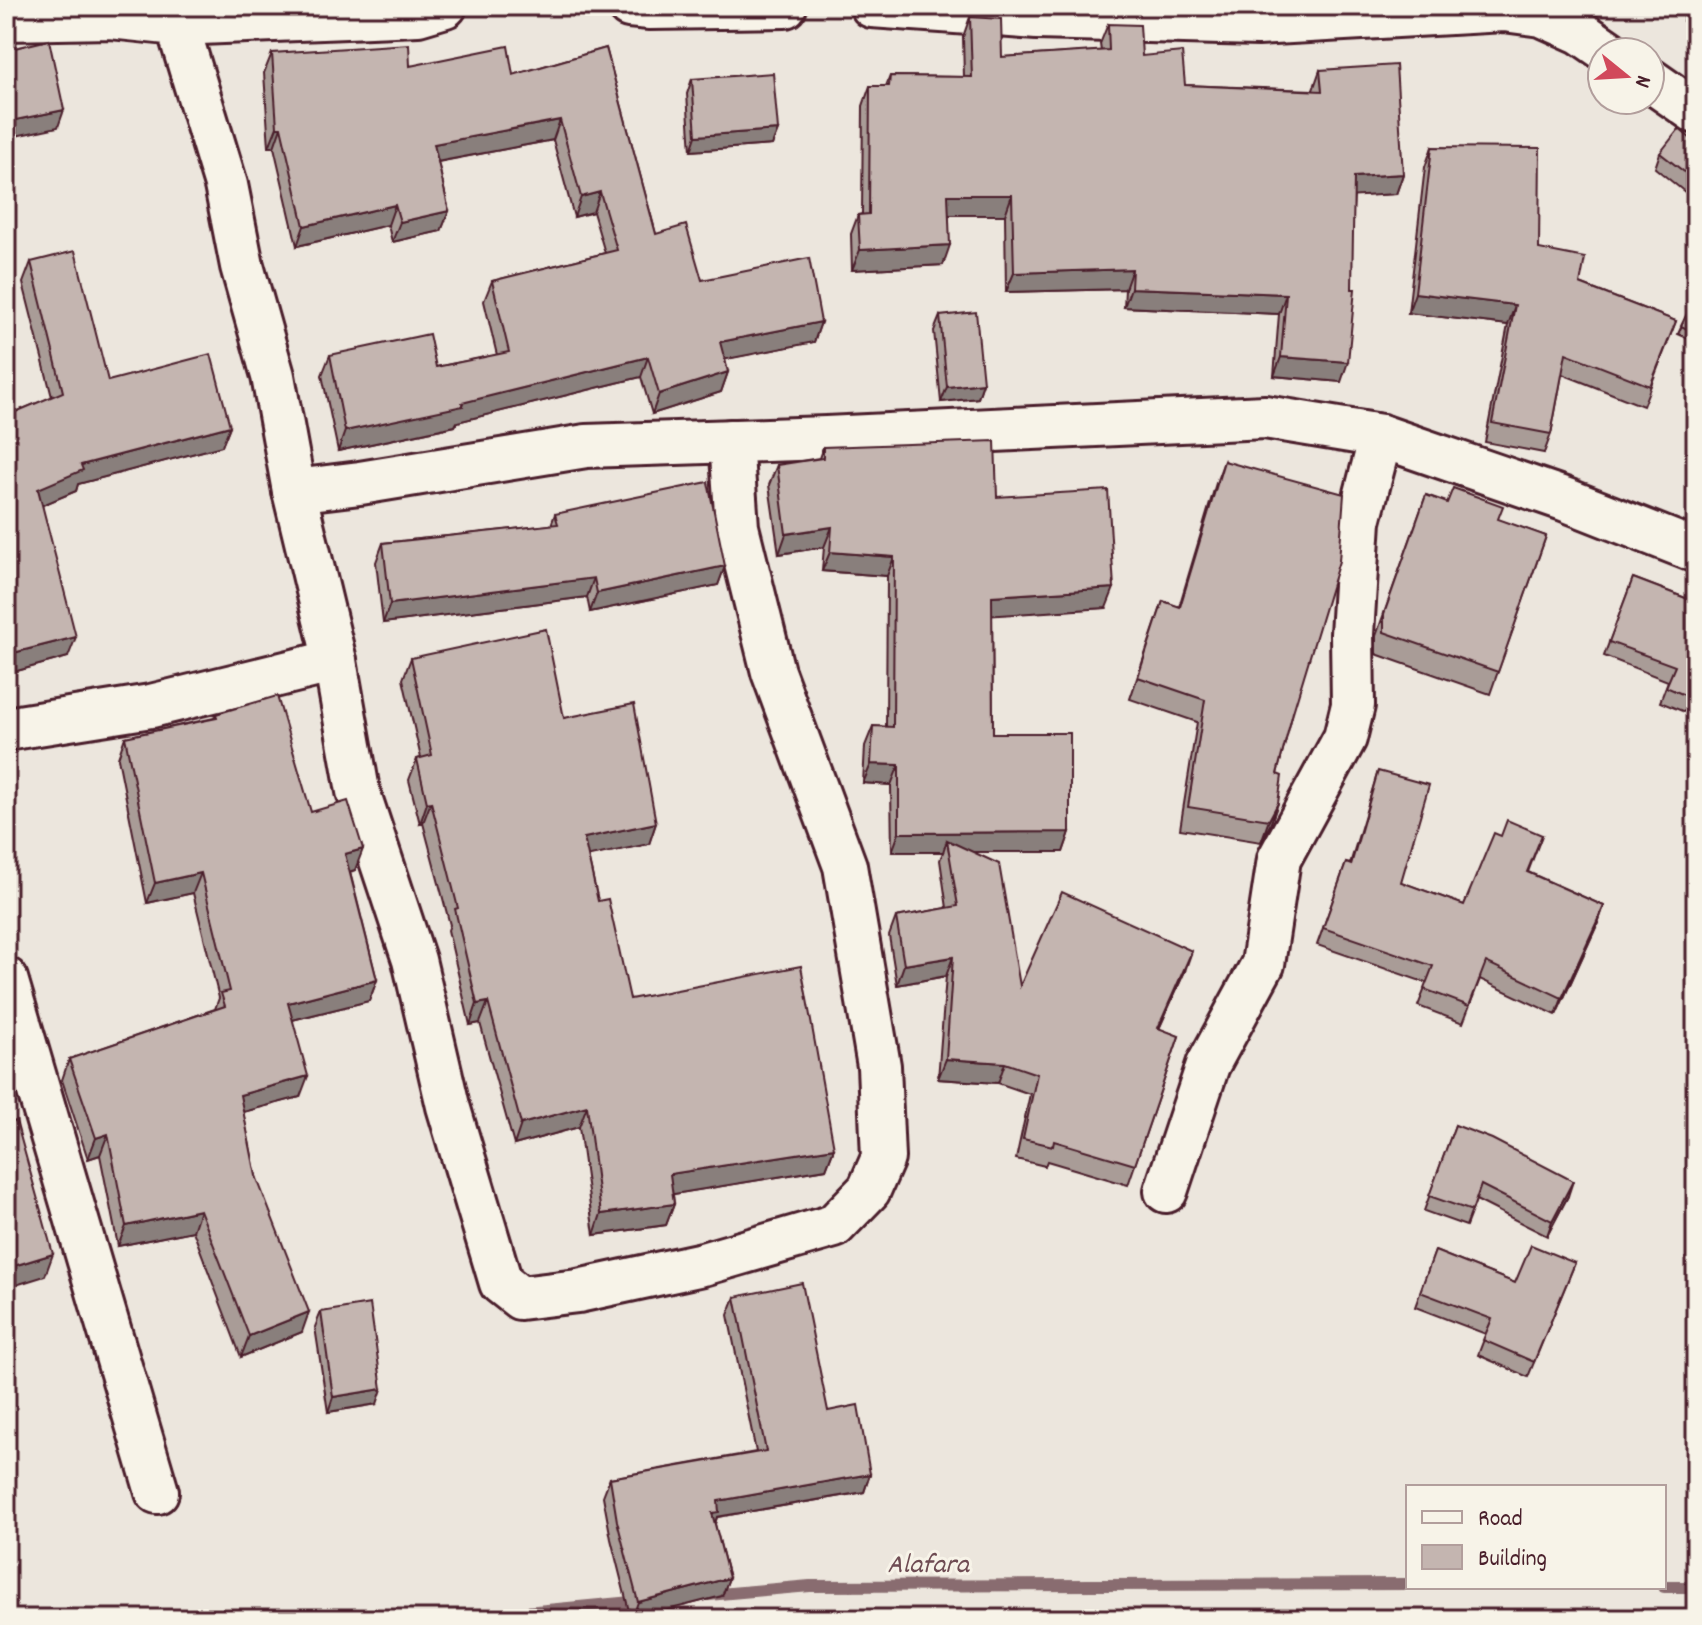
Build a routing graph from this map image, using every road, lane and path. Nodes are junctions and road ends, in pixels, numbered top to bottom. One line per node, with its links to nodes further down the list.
1 (445, 6): 8 (street)
2 (629, 6): 3 (street)
3 (768, 6): 4 (street)
4 (785, 6)
5 (872, 6): 9 (street)
6 (108, 12): 7 (street); 8 (street)
7 (6, 19)
8 (177, 24): 14 (street)
9 (1586, 36)
10 (1666, 91): 11 (street)
11 (1696, 112)
12 (1381, 436): 13 (street); 15 (street); 19 (street)
13 (731, 441): 14 (street); 16 (street)
14 (294, 491): 16 (street)
15 (1696, 551)
16 (335, 661): 17 (street)
17 (6, 729)
18 (6, 979): 20 (street)
19 (1166, 1191)
20 (157, 1492)

